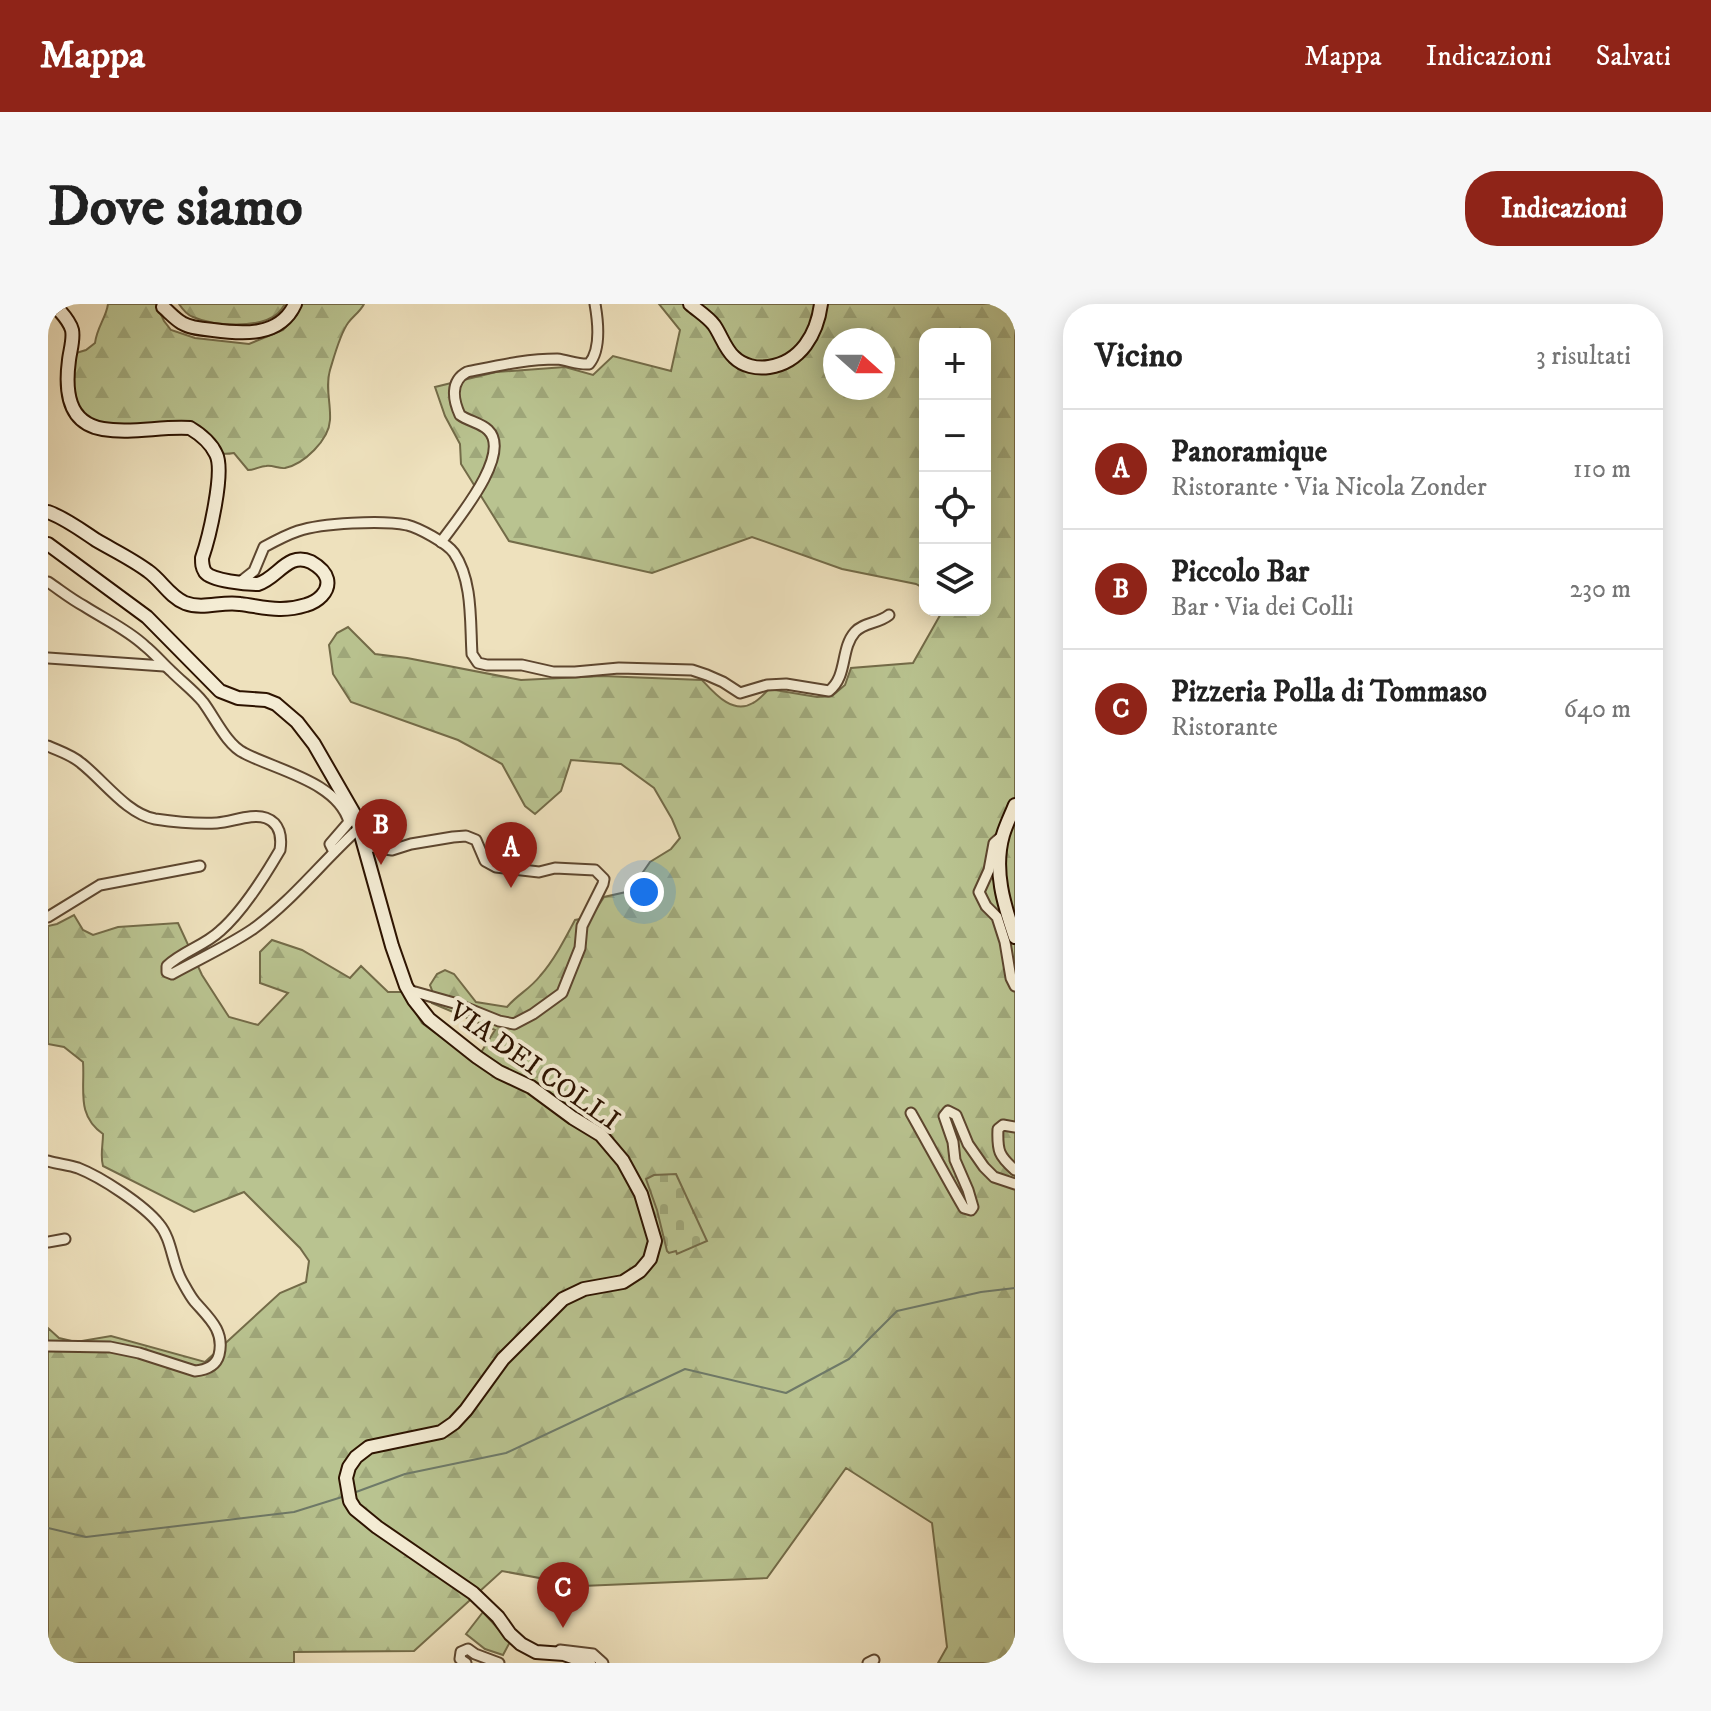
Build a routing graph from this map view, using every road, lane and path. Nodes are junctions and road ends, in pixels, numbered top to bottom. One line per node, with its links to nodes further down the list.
1 (54, 304): 11 (street)
2 (295, 304): 6 (street)
3 (595, 304): 8 (street)
4 (690, 304): 5 (street)
5 (821, 304)
6 (169, 308)
7 (48, 512): 11 (street)
8 (441, 542): 11 (street); 12 (street)
9 (48, 544): 17 (street, VIA DEI COLLI)
10 (48, 582): 14 (street)
11 (240, 582)
12 (889, 615)
13 (48, 658): 14 (street)
14 (165, 666): 20 (street)
15 (48, 746): 20 (street)
16 (1015, 805): 18 (street)
17 (360, 830): 19 (street, VIA DEI COLLI); 20 (street)
18 (1003, 835): 23 (street); 24 (street)
19 (365, 846): 25 (street, VIA DEI COLLI); 25 (street)
20 (334, 852)
21 (200, 866): 22 (street)
22 (48, 917)
23 (1015, 937)
24 (1015, 986)
25 (408, 990): 34 (street, VIA DEI COLLI)
26 (911, 1113): 30 (street)
27 (1015, 1127): 29 (street)
28 (48, 1161): 33 (street)
29 (1015, 1170)
30 (1015, 1184)
31 (65, 1239): 32 (street)
32 (48, 1242)
33 (48, 1346)
34 (532, 1653): 37 (street); 38 (street)
35 (466, 1663): 36 (street)
36 (499, 1663)
37 (589, 1663)
38 (603, 1663)

